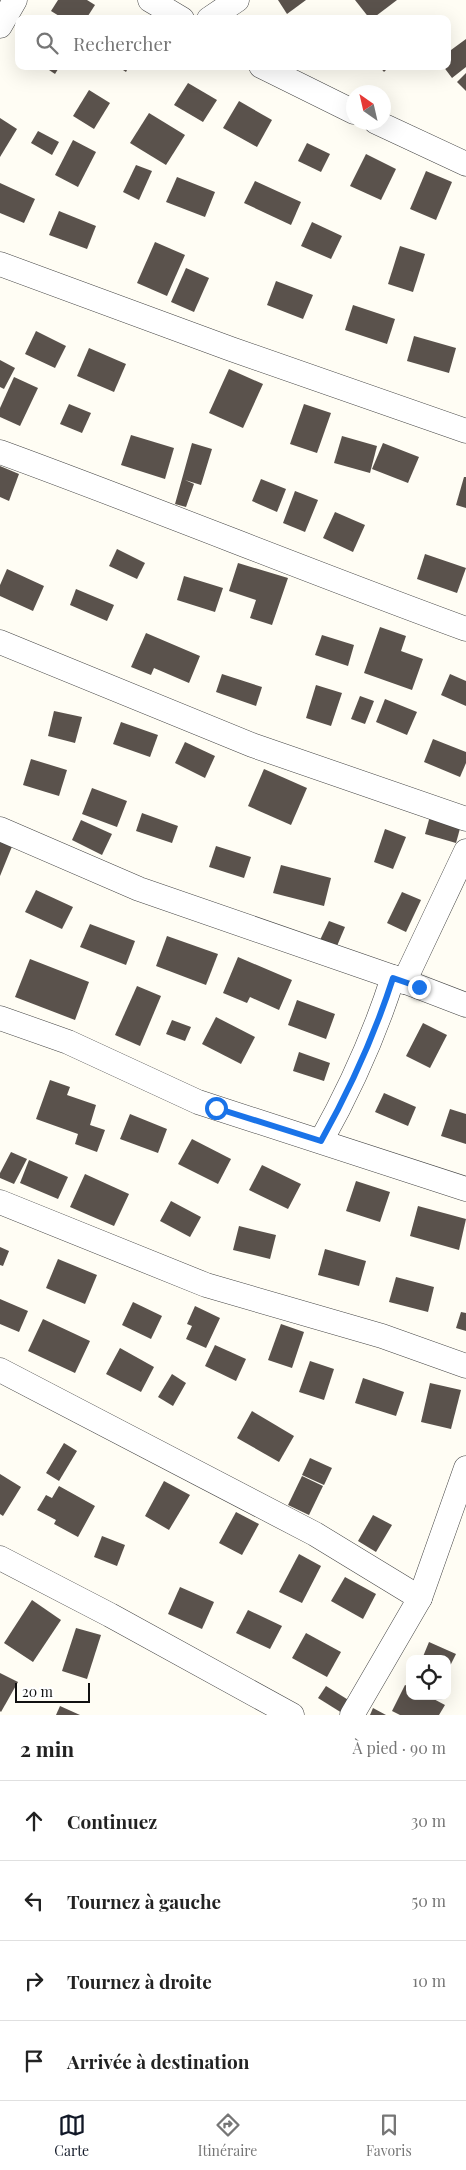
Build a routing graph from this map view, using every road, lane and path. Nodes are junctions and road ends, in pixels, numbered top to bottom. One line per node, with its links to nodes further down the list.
1 (15, 0): 6 (street)
2 (150, 0): 4 (street)
3 (237, 0): 5 (street)
4 (175, 15)
5 (214, 15)
6 (0, 26)
7 (269, 70): 8 (street)
8 (346, 108)
9 (391, 129): 10 (street)
10 (466, 164)
11 (0, 264): 12 (street)
12 (466, 431)
13 (0, 452): 14 (street)
14 (466, 629)
15 (0, 642): 16 (street)
16 (466, 819)
17 (0, 829): 19 (street)
18 (466, 851): 19 (street)
19 (398, 980): 20 (street); 22 (street)
20 (466, 1005)
21 (0, 1018): 22 (street)
22 (321, 1141): 23 (street)
23 (466, 1189)
24 (0, 1202): 25 (street)
25 (466, 1366)
26 (0, 1370): 29 (street)
27 (466, 1468): 29 (street)
28 (0, 1558): 30 (street)
29 (420, 1598): 31 (street)
30 (292, 1715)
31 (352, 1715)

